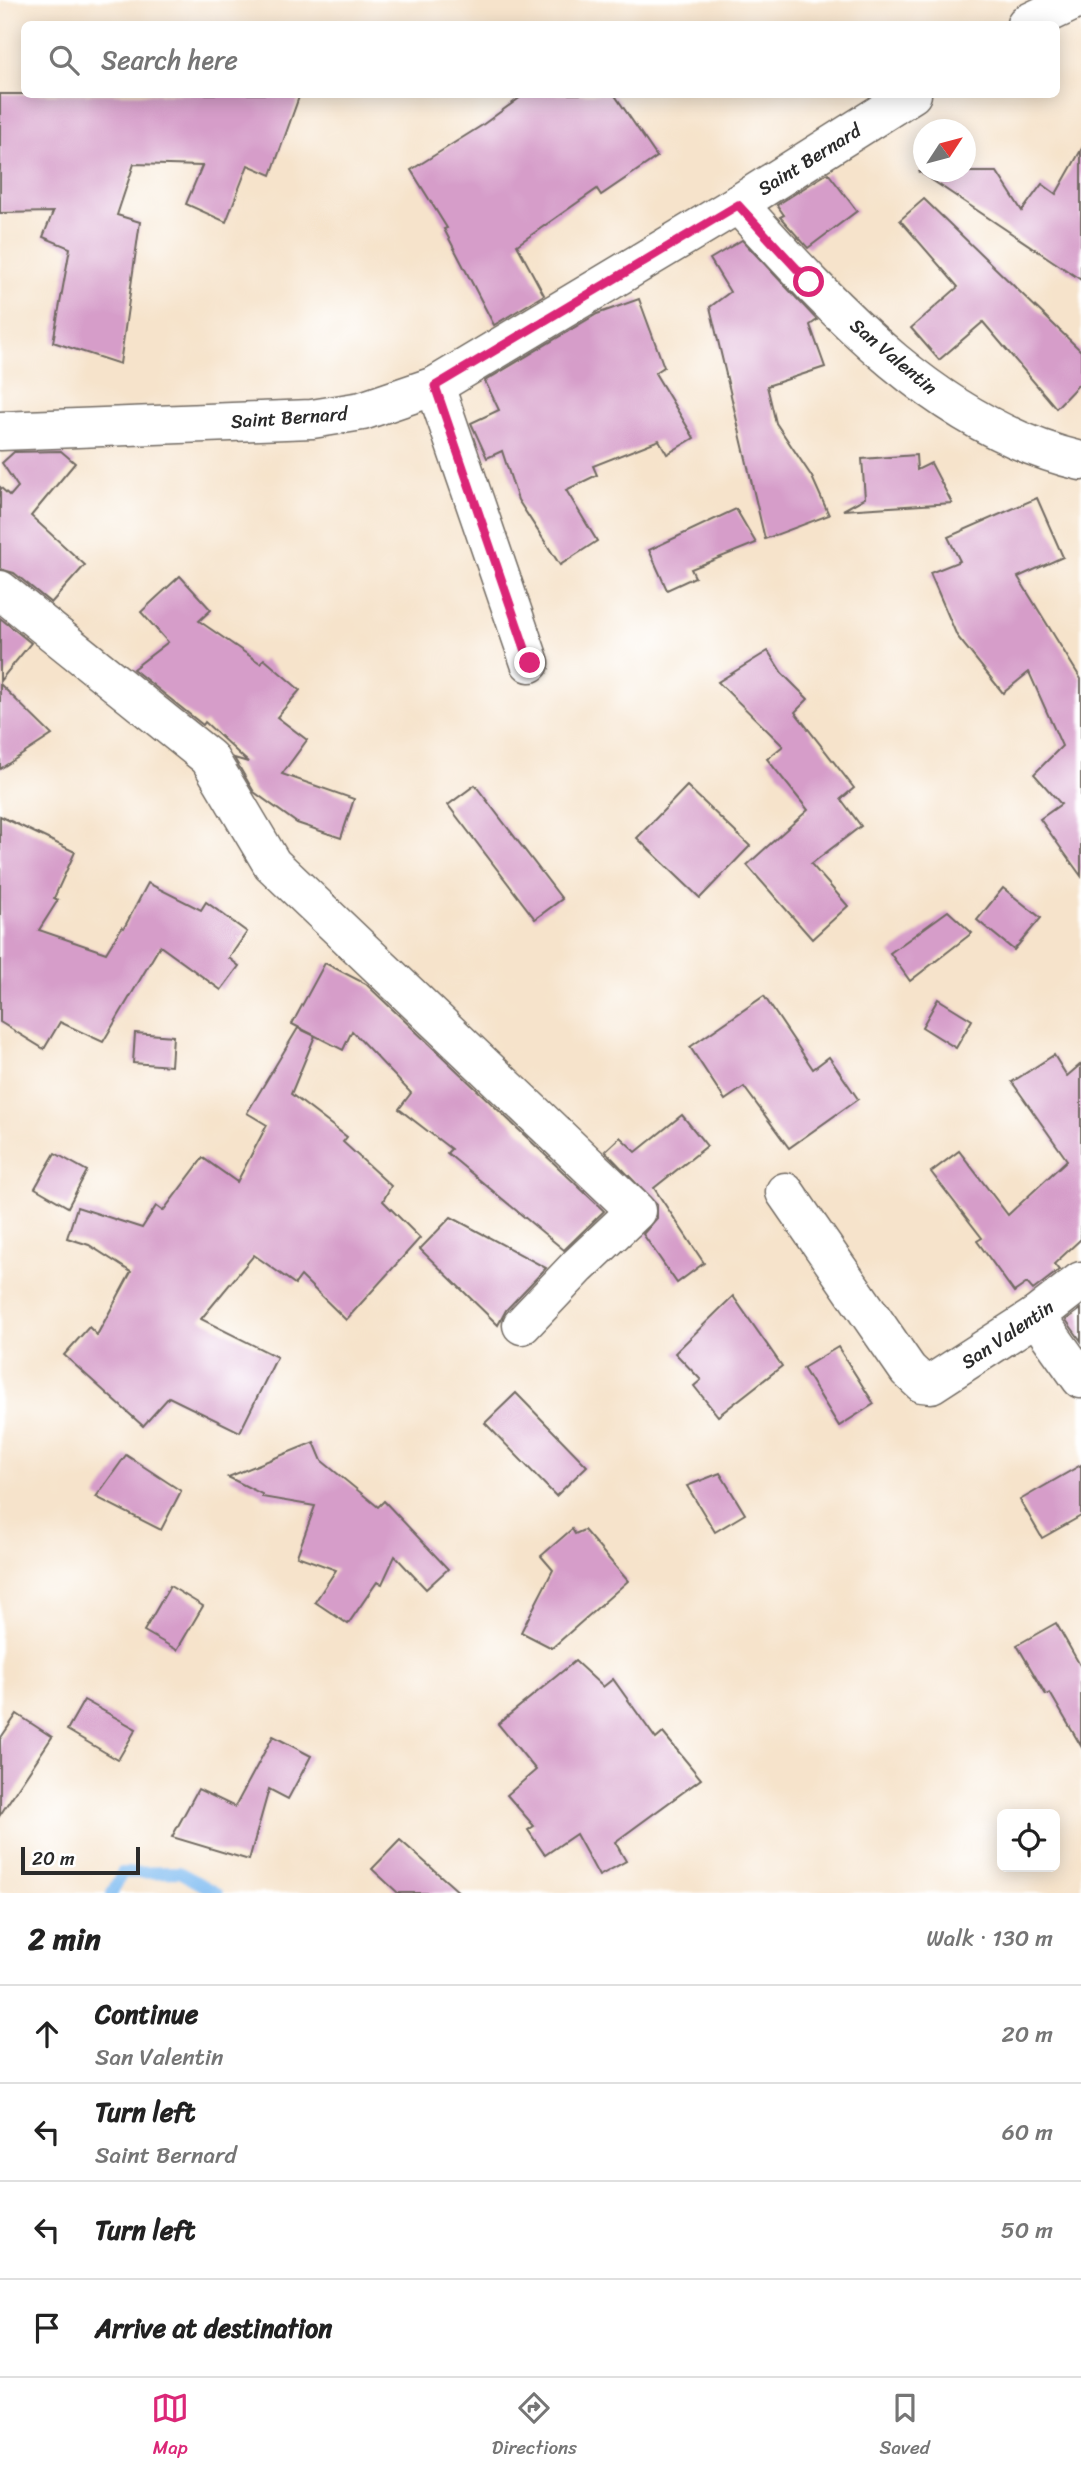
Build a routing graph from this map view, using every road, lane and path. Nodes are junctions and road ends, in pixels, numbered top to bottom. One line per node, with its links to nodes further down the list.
1 (1076, 0): 2 (street)
2 (1032, 21)
3 (906, 98): 4 (street, Saint Bernard)
4 (738, 205): 5 (street, Saint Bernard); 7 (street, San Valentin)
5 (435, 386): 6 (street, Saint Bernard); 9 (street)
6 (0, 431)
7 (1081, 461)
8 (0, 590): 13 (street)
9 (530, 663)
10 (785, 1192): 12 (street, San Valentin)
11 (1081, 1281): 12 (street, San Valentin)
12 (1036, 1316): 14 (street)
13 (522, 1325)
14 (1081, 1379)

